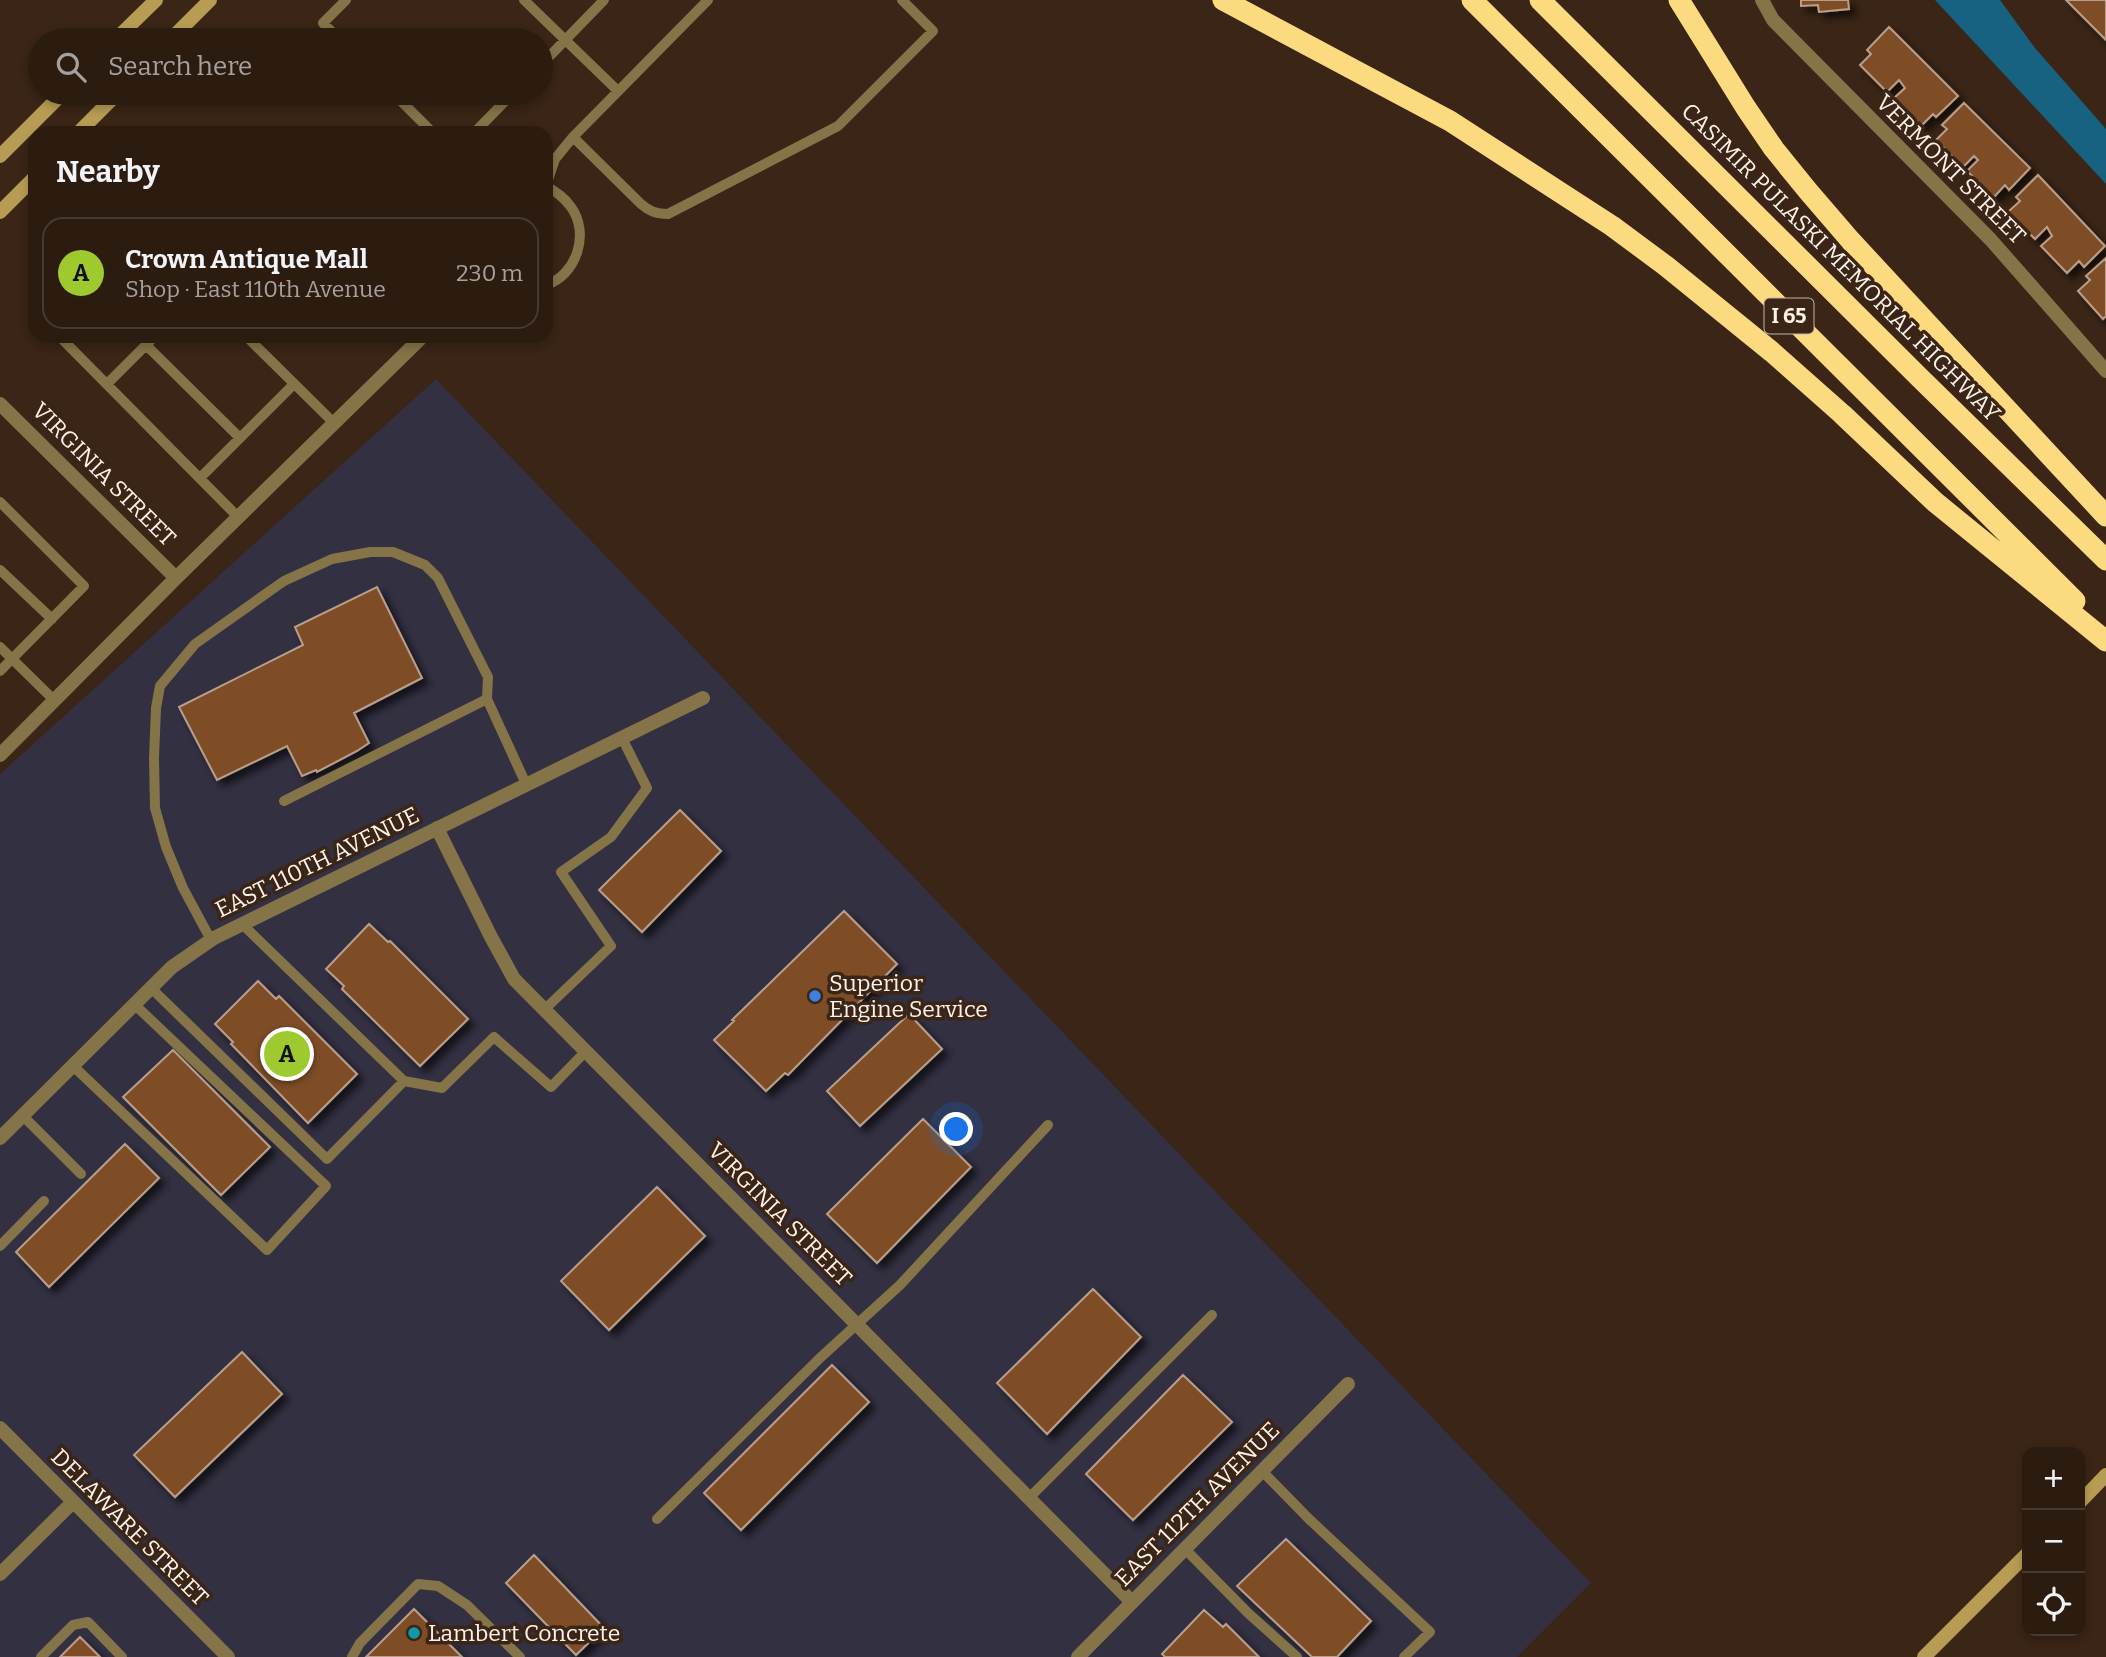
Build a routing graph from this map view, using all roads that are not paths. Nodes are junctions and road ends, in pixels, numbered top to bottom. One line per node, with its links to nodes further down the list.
1 (156, 0): 13 (main road)
2 (210, 0): 14 (main road)
3 (346, 0): 15 (lane)
4 (604, 0): 16 (lane)
5 (708, 0): 18 (lane)
6 (902, 0): 28 (lane)
7 (1223, 0): 54 (highway)
8 (1472, 0): 53 (highway, I 65)
9 (1540, 0): 49 (highway, CASIMIR PULASKI MEMORIAL HIGHWAY / I 65)
10 (1679, 0): 47 (highway)
11 (1762, 0): 39 (street, VERMONT STREET)
12 (531, 2): 16 (lane)
13 (128, 28)
14 (182, 28)
15 (328, 28)
16 (565, 40): 17 (lane); 18 (lane)
17 (553, 52)
18 (618, 91): 28 (lane)
19 (51, 105): 23 (main road)
20 (106, 105): 24 (main road)
21 (405, 105): 25 (lane)
22 (501, 105): 26 (lane)
23 (30, 126)
24 (85, 126)
25 (426, 126)
26 (481, 126)
27 (28, 128): 29 (main road)
28 (573, 137): 30 (lane)
29 (0, 156)
30 (553, 165)
31 (28, 184): 33 (main road)
32 (553, 190): 34 (lane)
33 (0, 212)
34 (553, 281)
35 (66, 343): 40 (lane)
36 (253, 343): 41 (lane)
37 (416, 343): 43 (street)
38 (146, 345): 40 (lane); 44 (lane)
39 (2106, 371)
40 (107, 384): 45 (lane)
41 (294, 384): 43 (lane); 44 (lane)
42 (0, 404): 51 (street, VIRGINIA STREET)
43 (334, 423): 48 (street)
44 (240, 438): 45 (lane)
45 (200, 478): 48 (lane)
46 (0, 502): 52 (lane)
47 (2106, 516)
48 (238, 517): 51 (street)
49 (2106, 560)
50 (0, 570): 52 (lane)
51 (176, 578): 60 (street)
52 (51, 619): 56 (lane)
53 (2106, 632)
54 (2106, 641)
55 (0, 647): 56 (lane)
56 (12, 659): 57 (lane); 60 (lane)
57 (0, 671)
58 (703, 698): 61 (street, EAST 110TH AVENUE)
59 (487, 699): 63 (lane); 64 (lane); 67 (lane)
60 (55, 701): 62 (street)
61 (622, 738): 63 (street, EAST 110TH AVENUE); 70 (lane)
62 (0, 755)
63 (526, 784): 65 (street, EAST 110TH AVENUE)
64 (284, 801)
65 (437, 828): 66 (street, EAST 110TH AVENUE); 70 (street, VIRGINIA STREET)
66 (242, 924): 67 (street, EAST 110TH AVENUE); 73 (lane)
67 (211, 940): 68 (street, EAST 110TH AVENUE)
68 (151, 988): 69 (street, EAST 110TH AVENUE); 74 (lane)
69 (134, 1004): 72 (street, EAST 110TH AVENUE); 75 (lane)
70 (545, 1009): 71 (street, VIRGINIA STREET)
71 (586, 1051): 73 (lane); 83 (street, VIRGINIA STREET)
72 (72, 1065): 75 (lane); 76 (street, EAST 110TH AVENUE)
73 (404, 1081): 74 (lane)
74 (264, 1098): 75 (lane)
75 (249, 1113)
76 (23, 1115): 78 (street, EAST 110TH AVENUE); 79 (lane)
77 (1048, 1125): 83 (lane)
78 (0, 1138)
79 (81, 1174)
80 (44, 1201): 81 (lane)
81 (0, 1246)
82 (1212, 1315): 89 (lane)
83 (856, 1324): 89 (street, VIRGINIA STREET); 91 (lane)
84 (1348, 1384): 86 (street, EAST 112TH AVENUE)
85 (0, 1428): 90 (street, DELAWARE STREET)
86 (1262, 1471): 92 (street, EAST 112TH AVENUE); 103 (lane)
87 (2106, 1475): 88 (main road)
88 (2085, 1497)
89 (1029, 1498): 95 (street, VIRGINIA STREET)
90 (74, 1502): 94 (street); 98 (street, DELAWARE STREET)
91 (657, 1519)
92 (1185, 1549): 95 (street, EAST 112TH AVENUE); 102 (lane)
93 (2022, 1559): 104 (main road)
94 (0, 1574)
95 (1132, 1602): 101 (street, EAST 112TH AVENUE)
96 (41, 1657): 97 (lane)
97 (122, 1657)
98 (228, 1657)
99 (352, 1657): 100 (lane)
100 (520, 1657)
101 (1078, 1657)
102 (1297, 1657)
103 (1404, 1657)
104 (1924, 1657)

